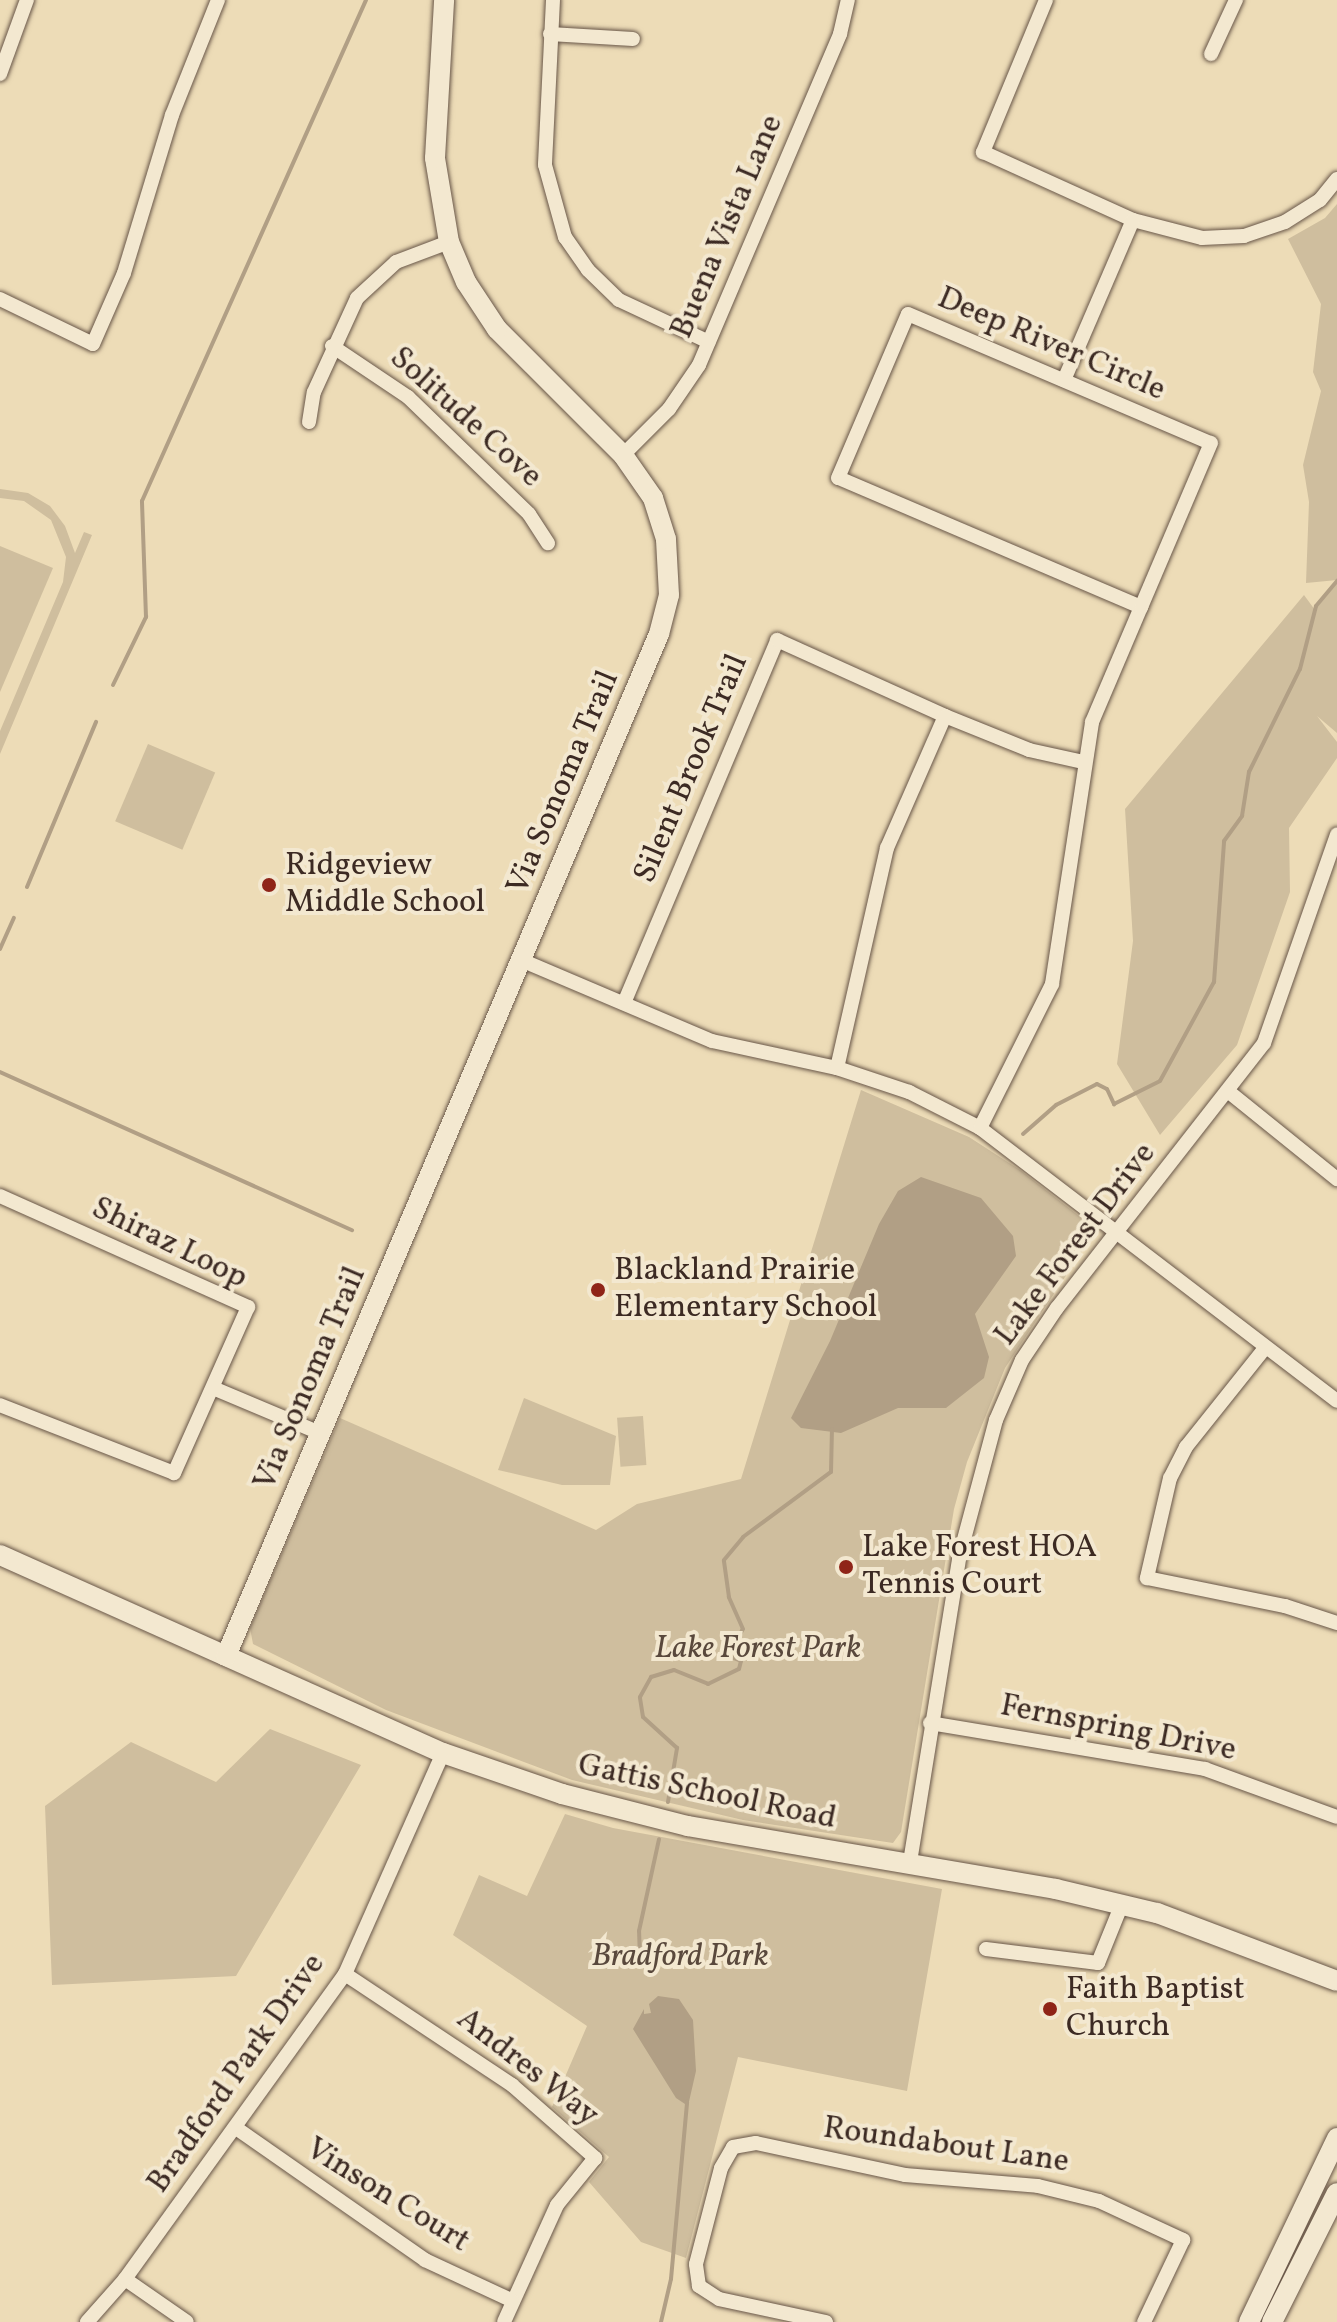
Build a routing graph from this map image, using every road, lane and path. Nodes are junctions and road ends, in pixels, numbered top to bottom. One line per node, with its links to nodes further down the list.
1 (27, 0): 11 (street)
2 (218, 0): 15 (street)
3 (444, 0): 14 (street, Via Sonoma Trail)
4 (553, 0): 8 (street)
5 (848, 0): 16 (street, Buena Vista Lane)
6 (1046, 0): 13 (street)
7 (1236, 0): 10 (street)
8 (550, 34): 9 (street); 16 (street)
9 (633, 39)
10 (1211, 54)
11 (0, 74)
12 (1337, 179): 13 (street)
13 (1133, 220): 18 (street)
14 (449, 242): 17 (street); 20 (street, Via Sonoma Trail)
15 (0, 299)
16 (709, 342): 20 (street, Buena Vista Lane)
17 (332, 346): 19 (street); 21 (street, Solitude Cove)
18 (1064, 380): 22 (street, Deep River Circle); 22 (street, Deep River Circle)
19 (309, 422)
20 (623, 455): 26 (street, Via Sonoma Trail)
21 (548, 543)
22 (1141, 607): 24 (street, Deep River Circle)
23 (945, 716): 24 (street, Silent Brook Trail); 27 (street, Silent Brook Trail); 28 (street)
24 (1083, 762): 30 (street, Deep River Circle)
25 (1337, 834): 29 (street, Lake Forest Drive)
26 (521, 960): 27 (street); 38 (street, Via Sonoma Trail)
27 (624, 1003): 28 (street)
28 (837, 1068): 30 (street)
29 (1229, 1092): 31 (street); 33 (street, Lake Forest Drive)
30 (980, 1128): 33 (street)
31 (1337, 1179)
32 (0, 1196): 35 (street, Shiraz Loop)
33 (1118, 1230): 34 (street); 42 (street, Lake Forest Drive)
34 (1265, 1348): 36 (street); 40 (street)
35 (213, 1388): 37 (street, Shiraz Loop); 38 (street)
36 (1337, 1401)
37 (0, 1405)
38 (320, 1433): 41 (street, Via Sonoma Trail)
39 (0, 1555): 41 (street, Gattis School Road)
40 (1337, 1623)
41 (226, 1656): 43 (street, Gattis School Road)
42 (930, 1723): 44 (street, Fernspring Drive); 45 (street, Lake Forest Drive)
43 (443, 1753): 45 (street, Gattis School Road); 48 (street, Bradford Park Drive)
44 (1337, 1817)
45 (910, 1862): 46 (street, Gattis School Road)
46 (1122, 1904): 47 (street); 49 (street, Gattis School Road)
47 (986, 1949)
48 (345, 1974): 50 (street, Bradford Park Drive); 57 (street, Andres Way)
49 (1337, 1981)
50 (236, 2128): 55 (street, Bradford Park Drive); 57 (street, Vinson Court)
51 (1337, 2138): 52 (street)
52 (1314, 2185): 53 (street); 54 (street)
53 (1336, 2195): 56 (street)
54 (1271, 2273): 56 (street); 63 (street)
55 (125, 2279): 58 (street, Bradford Park Drive); 59 (street)
56 (1290, 2284): 64 (street)
57 (513, 2301): 60 (street, Andres Way)
58 (87, 2322)
59 (187, 2322)
60 (504, 2322)
61 (826, 2322): 62 (street, Roundabout Lane)
62 (1144, 2322)
63 (1249, 2322)
64 (1272, 2322)

